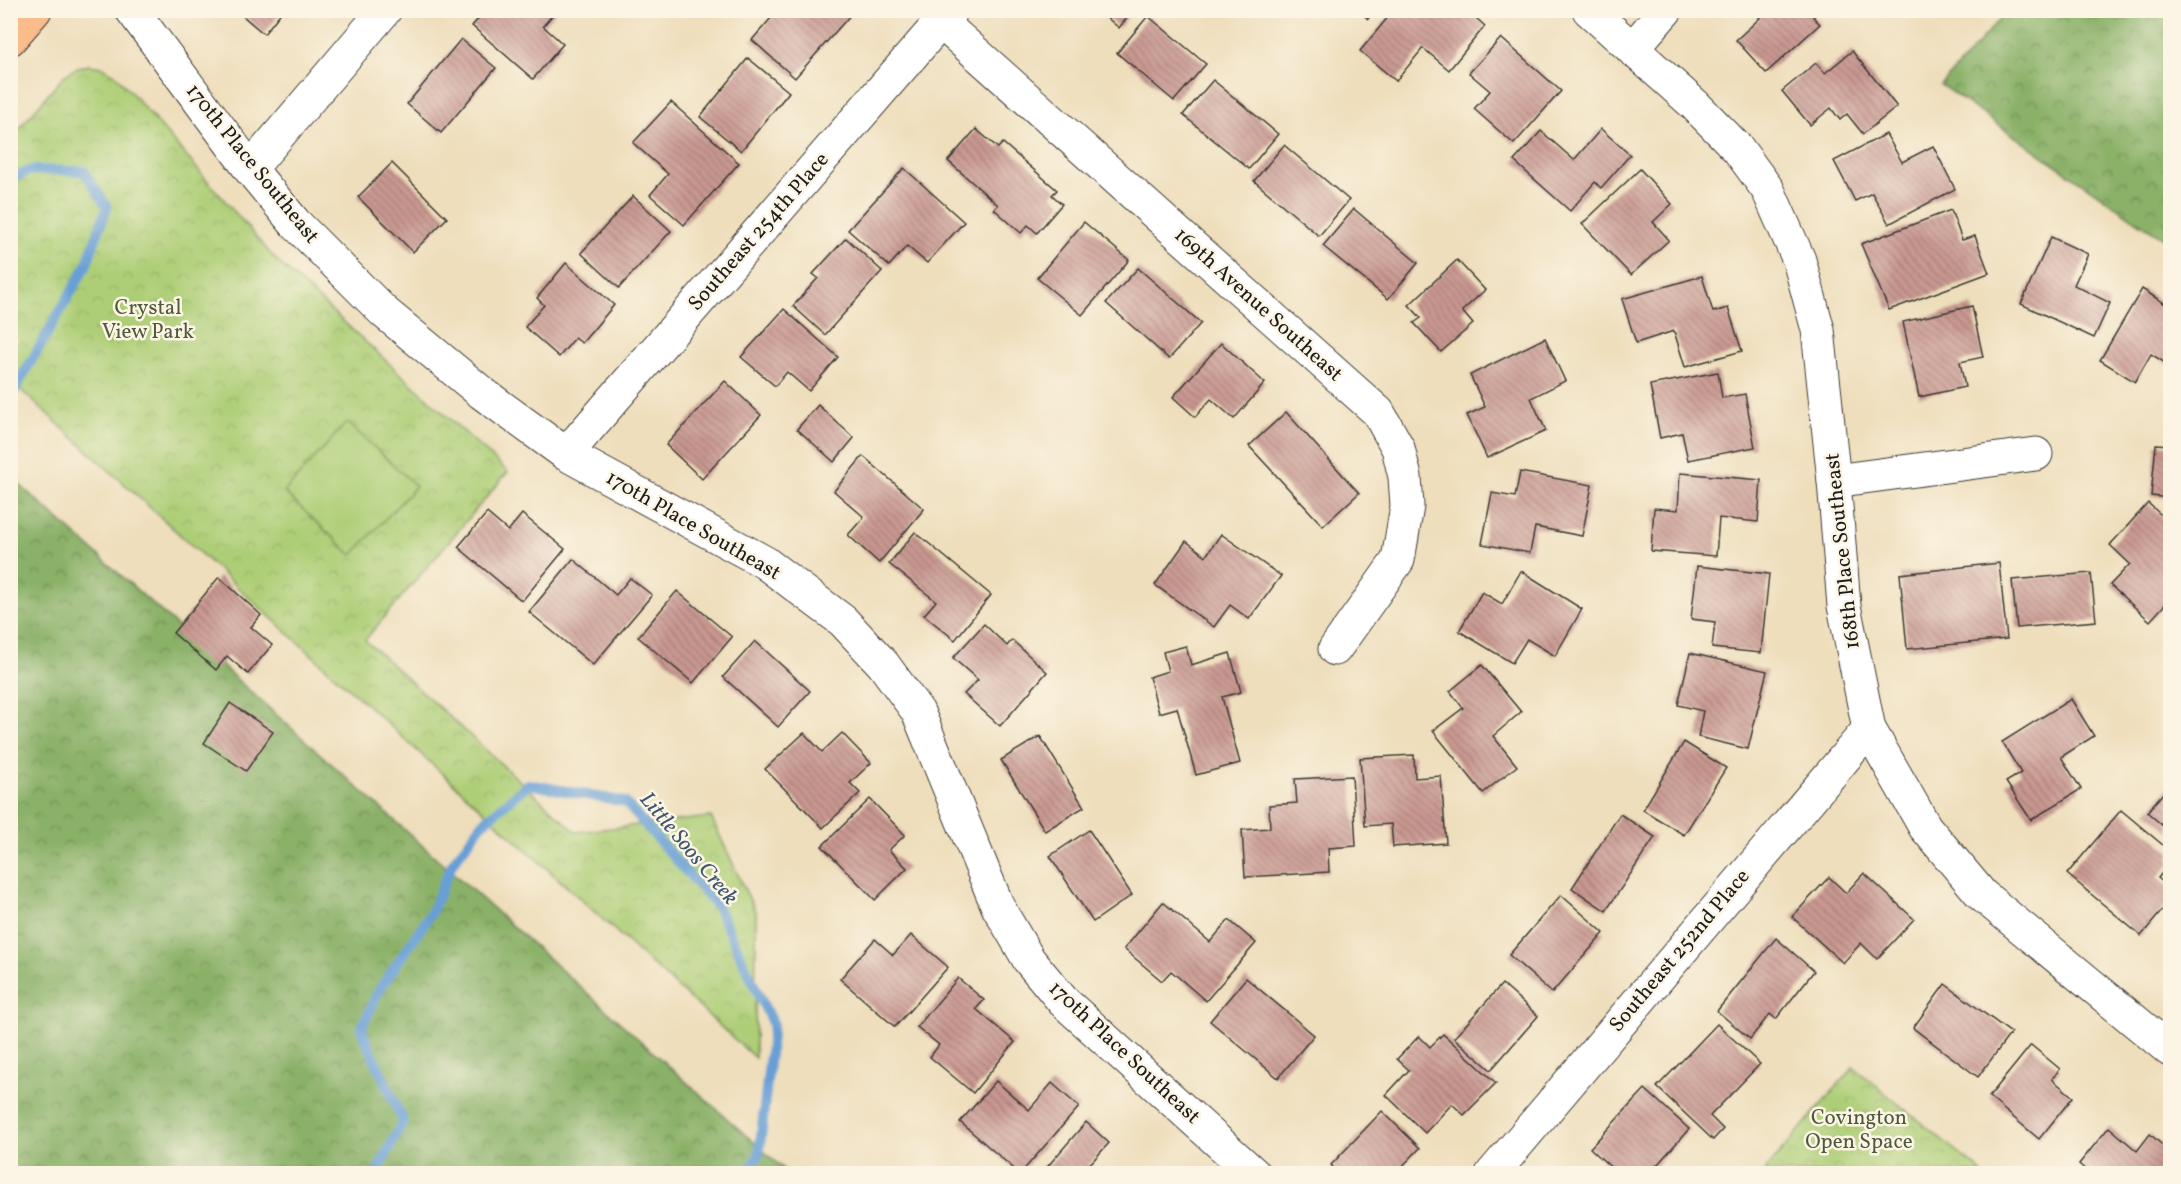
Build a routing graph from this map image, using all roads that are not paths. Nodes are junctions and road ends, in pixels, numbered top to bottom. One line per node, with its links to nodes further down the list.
1 (35, 10): 7 (main road)
2 (132, 10): 9 (street, 170th Place Southeast)
3 (385, 10): 9 (street)
4 (1589, 10): 8 (street, 168th Place Southeast)
5 (1666, 10): 8 (street)
6 (946, 16): 10 (street, Southeast 254th Place); 13 (street, 169th Avenue Southeast)
7 (10, 39)
8 (1632, 49): 12 (street, 168th Place Southeast)
9 (250, 170): 10 (street, 170th Place Southeast)
10 (566, 454): 16 (street, 170th Place Southeast)
11 (2036, 454): 12 (street)
12 (1834, 481): 14 (street, 168th Place Southeast)
13 (1335, 649)
14 (1869, 729): 15 (street, 168th Place Southeast); 17 (street, Southeast 252nd Place)
15 (2166, 1036)
16 (1254, 1173)
17 (1492, 1173)

